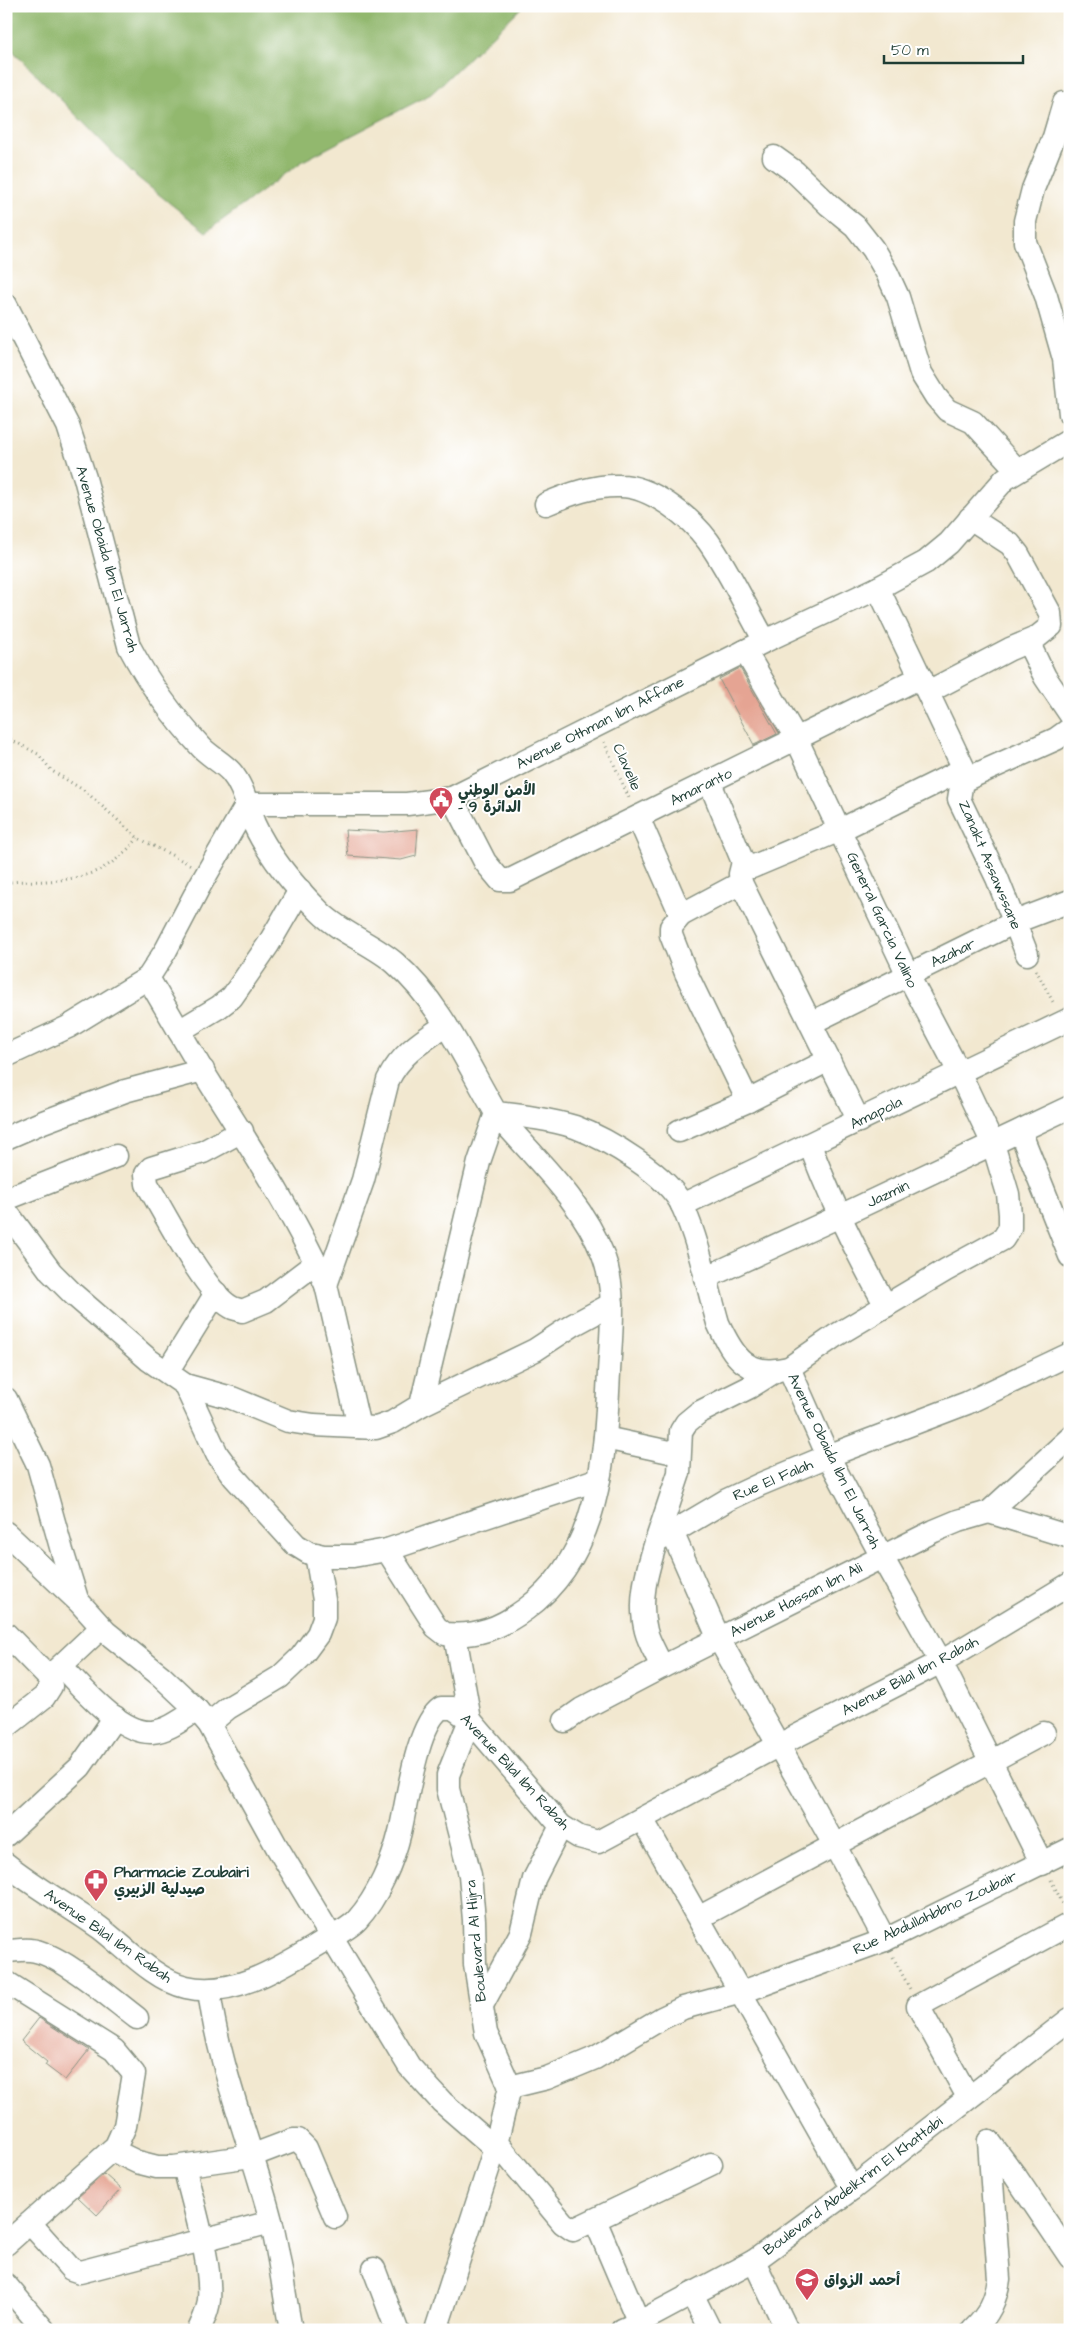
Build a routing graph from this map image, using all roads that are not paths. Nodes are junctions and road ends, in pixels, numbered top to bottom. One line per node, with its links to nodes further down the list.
1 (1064, 103): 4 (street)
2 (774, 157): 6 (street)
3 (6, 305): 19 (street, Avenue Obaida Ibn El Jarrah)
4 (1070, 414)
5 (1070, 440): 6 (street, Avenue Othman Ibn Affane)
6 (1017, 470): 8 (street, Avenue Othman Ibn Affane)
7 (546, 504): 11 (street, General Garcia Valino)
8 (970, 518): 9 (street, Avenue Othman Ibn Affane); 10 (street, Amaranto)
9 (878, 588): 11 (street, Avenue Othman Ibn Affane); 12 (street, Zanakt Assawssane)
10 (1028, 642): 12 (street, Amaranto); 13 (street)
11 (755, 646): 15 (street, General Garcia Valino); 18 (street, Avenue Othman Ibn Affane)
12 (924, 684): 15 (street, Amaranto); 16 (street, Zanakt Assawssane)
13 (1070, 714)
14 (1070, 729): 16 (street)
15 (796, 738): 17 (street, Amaranto); 21 (street, General Garcia Valino)
16 (963, 775): 21 (street); 26 (street, Zanakt Assawssane)
17 (710, 783): 20 (street, Amaranto); 22 (street)
18 (452, 798): 19 (street, Avenue Othman Ibn Affane); 20 (street, Amaranto)
19 (247, 804): 23 (street, Avenue Obaida Ibn El Jarrah); 29 (street)
20 (638, 817): 25 (street)
21 (840, 830): 22 (street); 28 (street, General Garcia Valino)
22 (742, 872): 25 (street); 31 (street)
23 (300, 890): 32 (street, Avenue Obaida Ibn El Jarrah); 33 (street)
24 (1070, 901): 26 (street, Azahar)
25 (681, 915): 38 (street)
26 (1015, 922): 27 (street, Zanakt Assawssane); 28 (street, Azahar)
27 (1027, 954)
28 (908, 975): 31 (street, Azahar); 37 (street, General Garcia Valino)
29 (148, 978): 33 (street); 34 (street)
30 (1067, 1021): 37 (street, Amapola)
31 (811, 1023): 35 (street)
32 (446, 1025): 40 (street, Avenue Obaida Ibn El Jarrah); 57 (street)
33 (179, 1030): 36 (street)
34 (6, 1056)
35 (829, 1060): 38 (street); 41 (street)
36 (203, 1070): 42 (street); 45 (street)
37 (959, 1072): 41 (street, Amapola); 46 (street, General Garcia Valino)
38 (748, 1101): 43 (street)
39 (1070, 1107): 44 (street, Jazmin)
40 (496, 1113): 50 (street, Avenue Obaida Ibn El Jarrah); 59 (street); 66 (street)
41 (859, 1121): 47 (street, Amapola)
42 (242, 1131): 55 (street); 58 (street)
43 (679, 1131)
44 (1020, 1131): 46 (street, Jazmin); 52 (street)
45 (6, 1138)
46 (993, 1144): 53 (street, Jazmin); 60 (street, General Garcia Valino)
47 (810, 1145): 50 (street, Amapola); 53 (street)
48 (116, 1156): 49 (street)
49 (6, 1199)
50 (682, 1205): 56 (street, Avenue Obaida Ibn El Jarrah)
51 (6, 1211): 63 (street)
52 (1062, 1214): 54 (street)
53 (840, 1216): 56 (street, Jazmin); 60 (street)
54 (1070, 1256)
55 (316, 1263): 57 (street); 58 (street)
56 (704, 1278): 62 (street, Avenue Obaida Ibn El Jarrah)
57 (326, 1285): 67 (street)
58 (216, 1293): 63 (street)
59 (612, 1304): 66 (street); 68 (street)
60 (886, 1306): 62 (street, General Garcia Valino)
61 (1070, 1354): 71 (street, Rue El Falah)
62 (781, 1370): 70 (street, General Garcia Valino); 71 (street, Avenue Obaida Ibn El Jarrah)
63 (167, 1372): 64 (street)
64 (185, 1385): 67 (street); 78 (street)
65 (6, 1399): 81 (street)
66 (421, 1405): 67 (street)
67 (359, 1428)
68 (605, 1438): 70 (street); 72 (street)
69 (1070, 1438): 73 (street, Avenue Hassan Ibn Ali)
70 (679, 1454): 75 (street, General Garcia Valino)
71 (828, 1456): 75 (street, Rue El Falah); 79 (street, Avenue Obaida Ibn El Jarrah)
72 (599, 1479): 77 (street); 84 (street)
73 (989, 1512): 76 (street); 79 (street, Avenue Hassan Ibn Ali)
74 (6, 1533): 81 (street)
75 (664, 1537): 85 (street); 87 (street)
76 (1070, 1537)
77 (387, 1550): 78 (street); 84 (street)
78 (316, 1554): 90 (street)
79 (882, 1557): 85 (street, Avenue Hassan Ibn Ali); 86 (street, Avenue Obaida Ibn El Jarrah)
80 (1070, 1584): 86 (street, Avenue Bilal Ibn Rabah)
81 (78, 1602): 82 (street)
82 (101, 1628): 88 (street); 90 (street)
83 (6, 1634): 88 (street)
84 (455, 1635): 91 (street)
85 (719, 1639): 87 (street, Avenue Hassan Ibn Ali); 95 (street)
86 (941, 1662): 95 (street, Avenue Bilal Ibn Rabah); 96 (street, Avenue Obaida Ibn El Jarrah)
87 (662, 1667): 92 (street, Avenue Hassan Ibn Ali)
88 (54, 1672): 89 (street); 93 (street)
89 (115, 1717): 90 (street); 99 (street)
90 (203, 1717): 106 (street)
91 (470, 1720): 98 (street, Avenue Bilal Ibn Rabah); 106 (street, Avenue Bilal Ibn Rabah); 112 (street, Boulevard Al Hijra)
92 (565, 1721)
93 (6, 1727)
94 (1044, 1733): 96 (street)
95 (777, 1746): 97 (street, Avenue Bilal Ibn Rabah); 100 (street)
96 (990, 1761): 100 (street); 103 (street, Avenue Obaida Ibn El Jarrah)
97 (642, 1819): 98 (street, Avenue Bilal Ibn Rabah); 104 (street)
98 (562, 1826): 112 (street)
99 (6, 1835)
100 (835, 1846): 104 (street); 107 (street)
101 (1070, 1849): 103 (street, Rue Abdullahbbno Zoubair)
102 (6, 1864): 110 (street, Avenue Bilal Ibn Rabah)
103 (1042, 1864): 107 (street, Rue Abdullahbbno Zoubair)
104 (700, 1917): 111 (street)
105 (1068, 1917): 116 (street)
106 (332, 1937): 110 (street, Avenue Bilal Ibn Rabah); 117 (street)
107 (885, 1940): 111 (street, Rue Abdullahbbno Zoubair)
108 (6, 1951): 113 (street)
109 (6, 1982): 118 (street)
110 (208, 1990): 119 (street)
111 (742, 1992): 115 (street, Rue Abdullahbbno Zoubair); 122 (street)
112 (481, 2007): 115 (street, Boulevard Al Hijra)
113 (137, 2018)
114 (1070, 2019): 116 (street, Boulevard Abdelkrim El Khattabi)
115 (510, 2087): 117 (street)
116 (968, 2097): 122 (street, Boulevard Abdelkrim El Khattabi)
117 (495, 2145): 124 (street); 139 (street)
118 (112, 2150): 121 (street); 126 (street)
119 (251, 2156): 121 (street); 123 (street); 125 (street)
120 (711, 2164): 124 (street)
121 (184, 2166): 127 (street)
122 (852, 2189): 130 (street, Boulevard Abdelkrim El Khattabi)
123 (335, 2217)
124 (595, 2220): 134 (street)
125 (271, 2222): 127 (street); 137 (street)
126 (30, 2223): 127 (street); 128 (street)
127 (202, 2241): 136 (street)
128 (6, 2244)
129 (1070, 2257): 142 (street)
130 (754, 2261): 133 (street, Boulevard Abdelkrim El Khattabi); 141 (street)
131 (374, 2268): 138 (street)
132 (6, 2285): 135 (street)
133 (692, 2294): 134 (street, Boulevard Abdelkrim El Khattabi); 140 (street)
134 (634, 2328)
135 (44, 2330)
136 (199, 2330)
137 (291, 2330)
138 (397, 2330)
139 (436, 2330)
140 (710, 2330)
141 (787, 2330)
142 (973, 2330)

